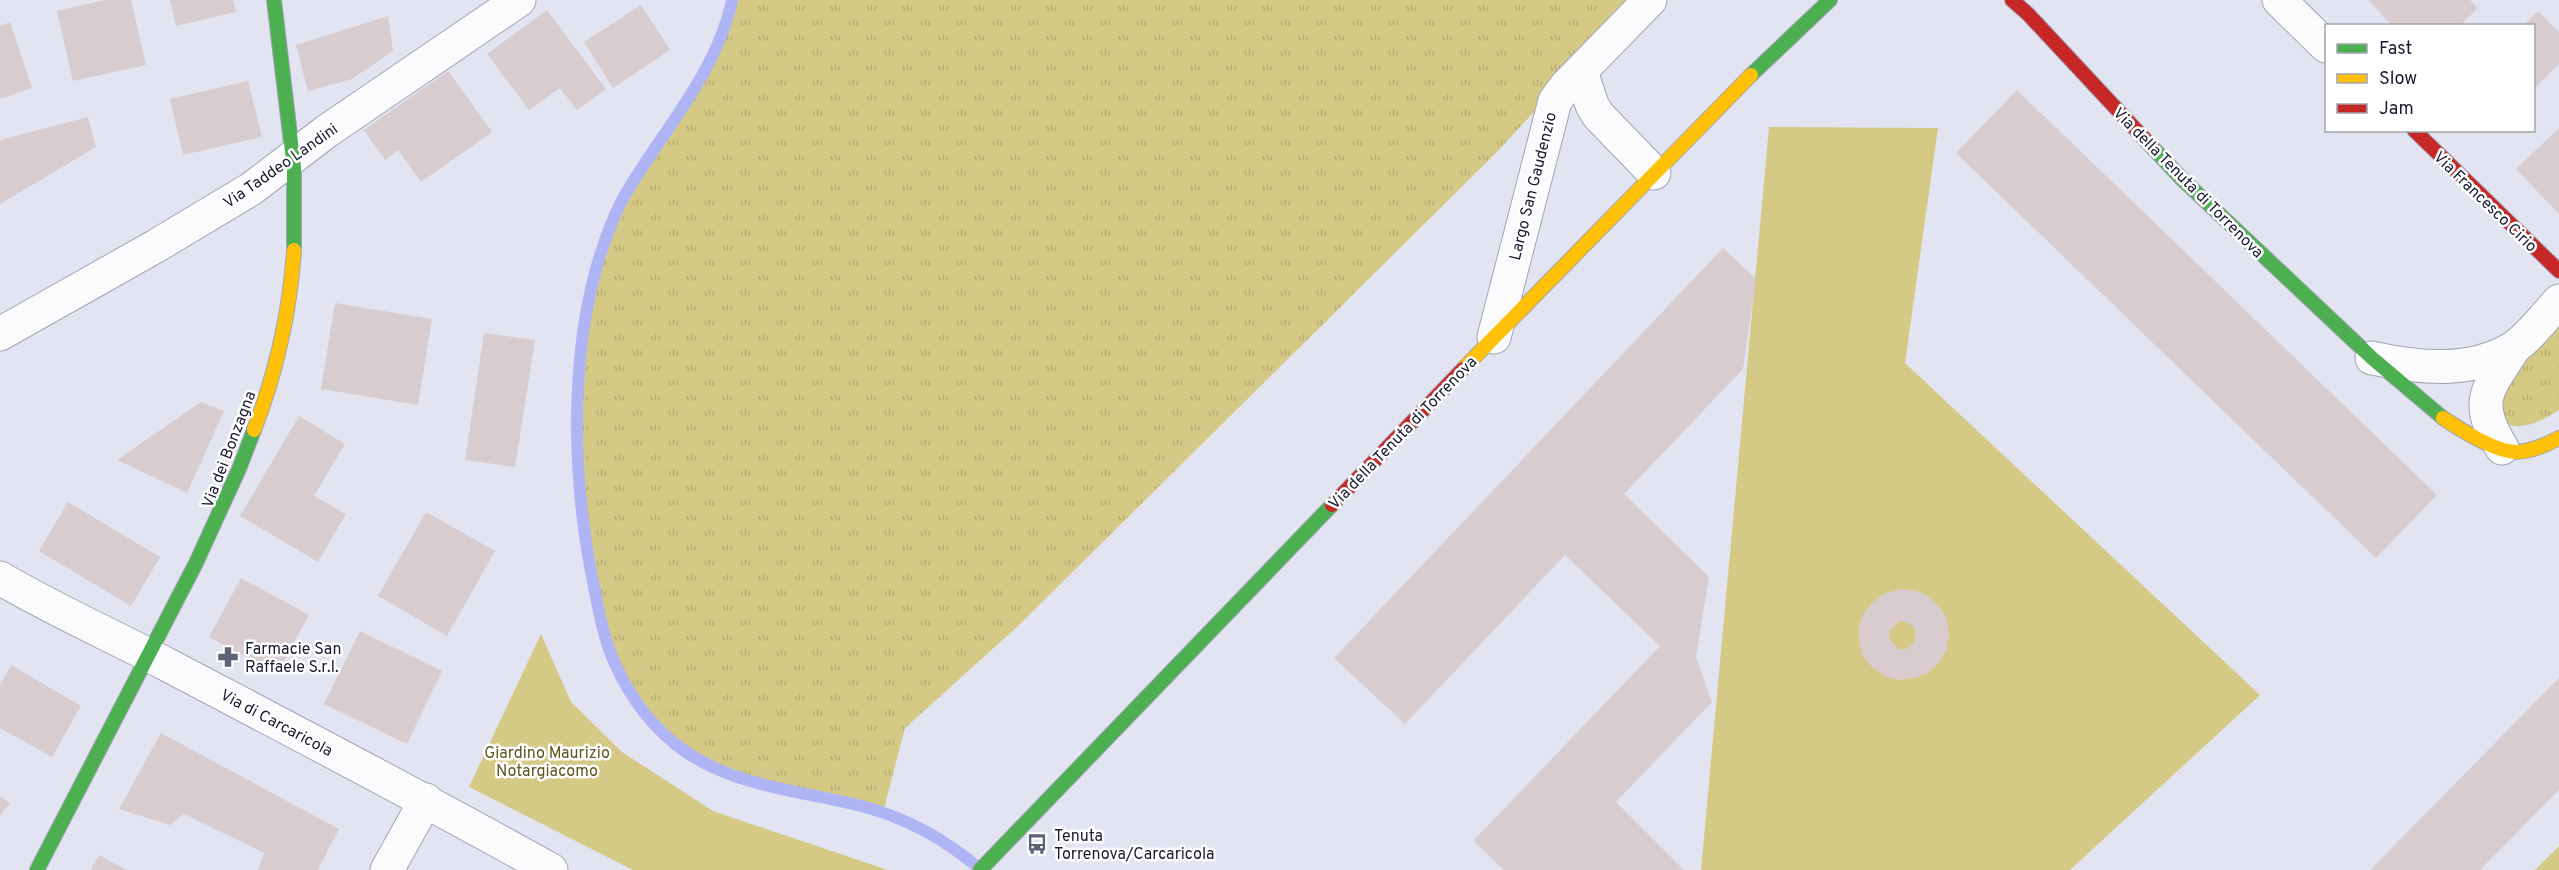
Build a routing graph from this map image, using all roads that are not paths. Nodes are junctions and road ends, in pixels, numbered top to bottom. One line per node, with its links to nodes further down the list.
1 (274, 0): 10 (street, Via dei Bonzagna)
2 (519, 0): 10 (street, Via Taddeo Landini)
3 (1650, 0): 8 (street, Largo San Gaudenzio)
4 (1830, 0): 11 (street, Via della Tenuta di Torrenova)
5 (2012, 0): 17 (street, Via della Tenuta di Torrenova)
6 (2279, 0): 7 (street)
7 (2325, 45)
8 (1581, 71): 11 (street); 15 (street, Largo San Gaudenzio)
9 (2416, 132): 12 (street, Via Francesco Cirio)
10 (294, 155): 14 (street, Via Taddeo Landini); 21 (street, Via dei Bonzagna)
11 (1654, 173): 15 (street, Via della Tenuta di Torrenova)
12 (2559, 271)
13 (2559, 302): 16 (street)
14 (0, 334)
15 (1494, 336): 26 (street, Via della Tenuta di Torrenova)
16 (2514, 348): 17 (street); 19 (street)
17 (2372, 358): 19 (street, Via della Tenuta di Torrenova)
18 (2559, 438): 19 (street, Via della Tenuta di Torrenova)
19 (2502, 447)
20 (0, 578): 21 (street, Via di Carcaricola)
21 (148, 654): 22 (street, Via di Carcaricola); 23 (street, Via dei Bonzagna)
22 (426, 800): 24 (street); 25 (street, Via di Carcaricola)
23 (37, 870)
24 (387, 870)
25 (551, 870)
26 (980, 870)

